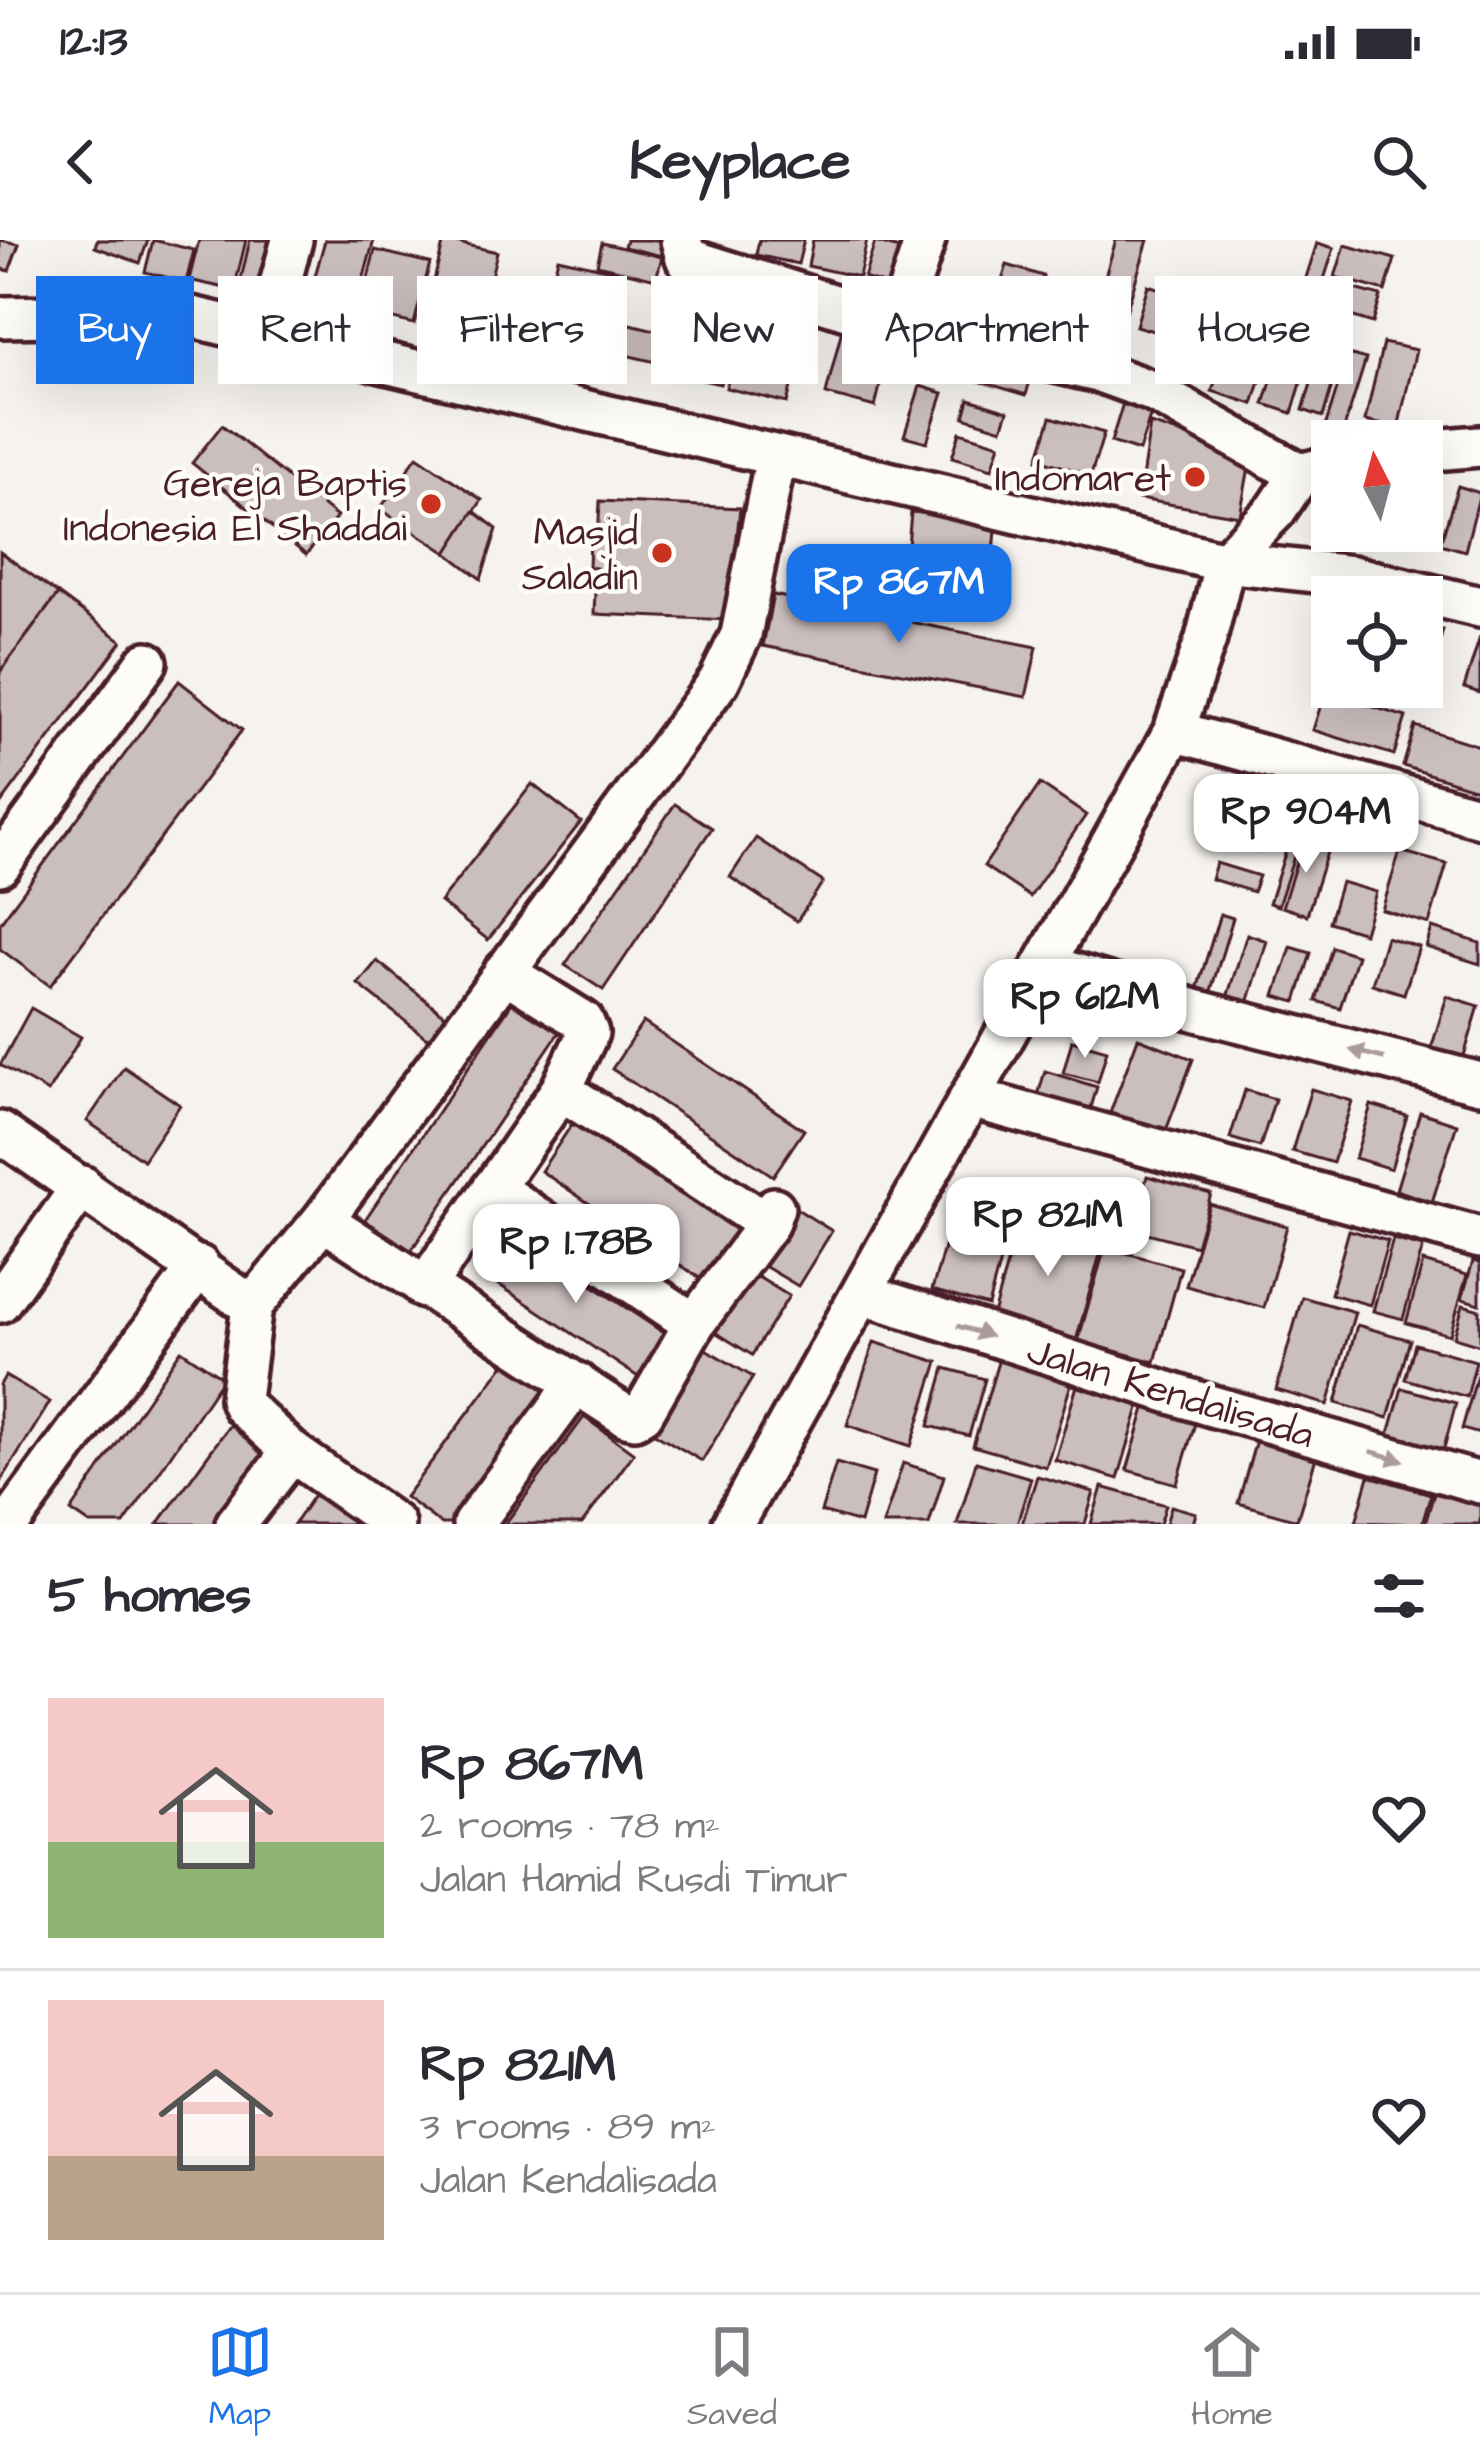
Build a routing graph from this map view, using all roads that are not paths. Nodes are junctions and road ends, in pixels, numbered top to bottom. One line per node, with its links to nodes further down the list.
1 (292, 240): 4 (street)
2 (681, 240): 6 (street)
3 (925, 240): 5 (street)
4 (282, 276)
5 (913, 276)
6 (842, 308)
7 (0, 317): 8 (street)
8 (218, 323)
9 (393, 363): 13 (street)
10 (1131, 383): 14 (street)
11 (1480, 446): 12 (street)
12 (1443, 449)
13 (776, 456): 16 (street); 23 (street)
14 (1311, 468)
15 (1311, 475): 16 (street)
16 (1226, 562): 17 (street); 19 (street)
17 (1480, 607)
18 (147, 662): 21 (street)
19 (1174, 731): 20 (street); 22 (street)
20 (1480, 817)
21 (0, 865)
22 (1045, 964): 24 (street, one-way to 22); 26 (street)
23 (504, 972): 25 (street); 30 (street)
24 (1480, 1083)
25 (560, 1090): 29 (street); 37 (street)
26 (971, 1097): 31 (street); 34 (street)
27 (0, 1132): 28 (street)
28 (82, 1186): 32 (street); 35 (street)
29 (493, 1188): 33 (street); 37 (street)
30 (323, 1220): 33 (street); 36 (street)
31 (1480, 1238)
32 (199, 1266): 36 (street); 42 (street)
33 (424, 1288): 38 (street)
34 (863, 1294): 40 (street, Jalan Kendalisada, one-way to 40); 41 (street)
35 (0, 1302)
36 (253, 1306): 39 (street)
37 (694, 1324): 38 (street)
38 (577, 1383): 45 (street)
39 (292, 1451): 43 (street); 44 (street)
40 (1480, 1483)
41 (736, 1523)
42 (10, 1524)
43 (236, 1524)
44 (394, 1524)
45 (473, 1524)

